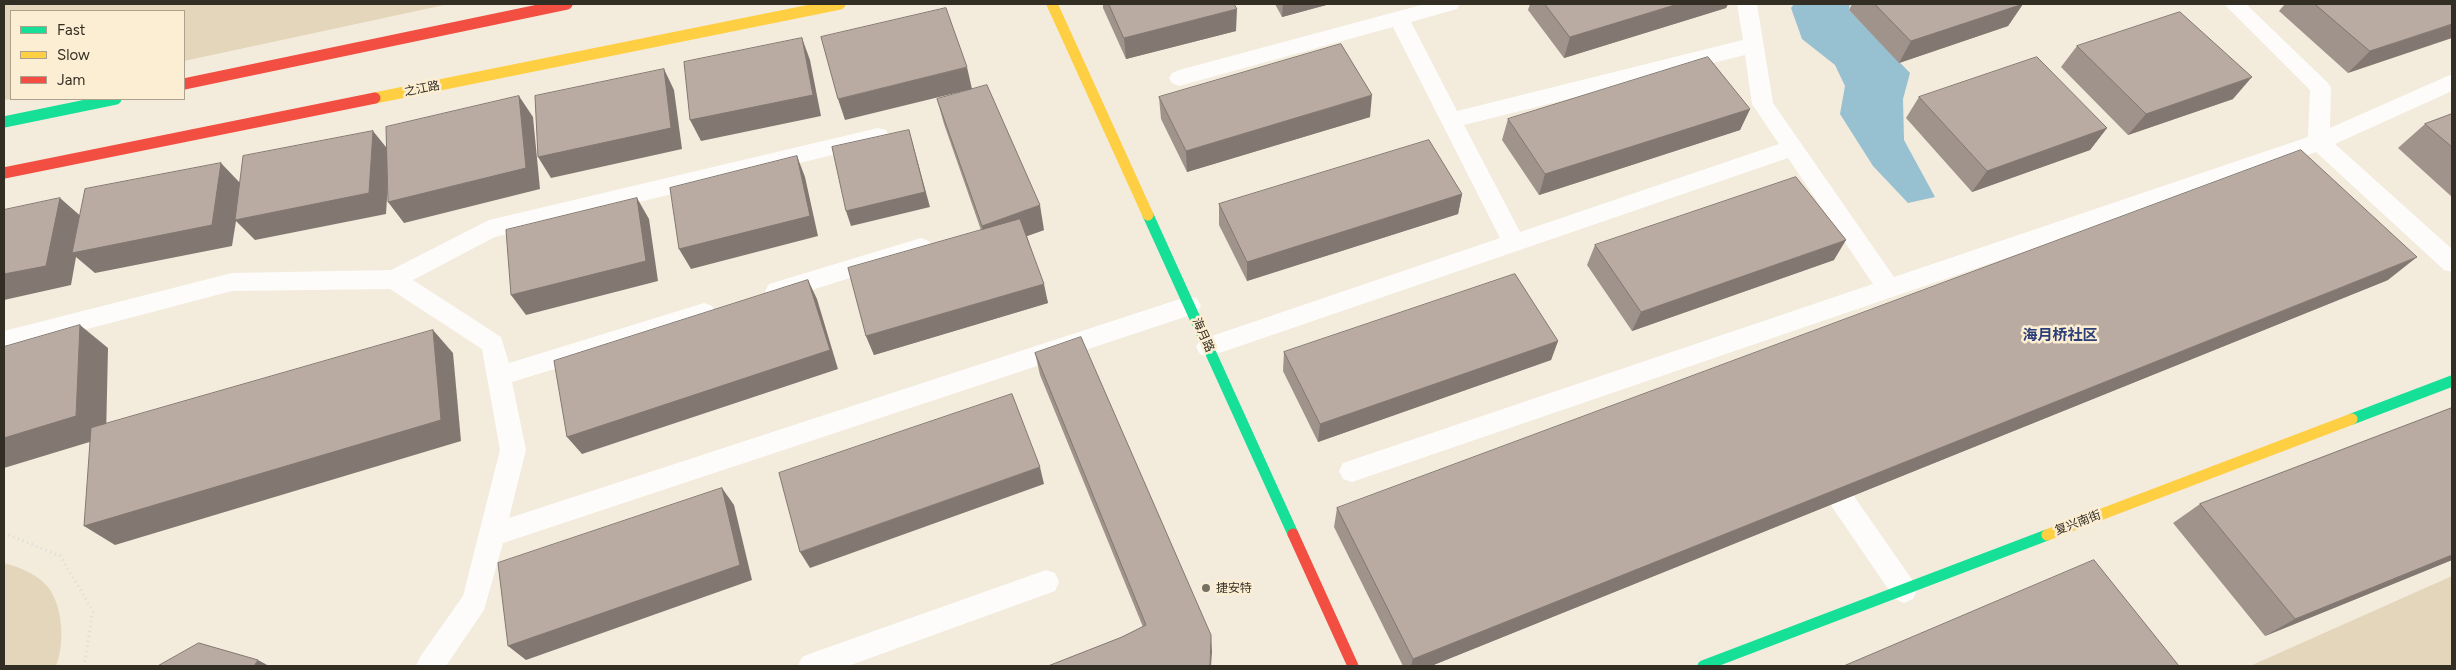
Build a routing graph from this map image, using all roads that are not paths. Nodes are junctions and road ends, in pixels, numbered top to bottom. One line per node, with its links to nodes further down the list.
1 (567, 4): 11 (street)
2 (840, 4): 18 (street, 之江路)
3 (1052, 4): 25 (street, 海月路)
4 (1450, 4): 7 (lane)
5 (1747, 4): 8 (lane)
6 (2234, 4): 16 (lane)
7 (1400, 18): 9 (lane); 13 (lane)
8 (1754, 45): 13 (lane); 17 (lane)
9 (1179, 78)
10 (2452, 82): 16 (lane)
11 (185, 84)
12 (111, 100): 14 (street)
13 (1451, 120): 19 (lane)
14 (4, 122)
15 (878, 136): 22 (lane)
16 (2319, 142): 21 (lane); 23 (lane)
17 (1793, 148): 19 (lane); 23 (lane)
18 (4, 173)
19 (1514, 243): 29 (lane)
20 (921, 247): 24 (lane)
21 (2452, 263)
22 (394, 279): 27 (lane); 31 (lane)
23 (1888, 288): 28 (lane)
24 (752, 298)
25 (1189, 306): 29 (street, 海月路); 35 (lane)
26 (724, 307): 31 (lane)
27 (4, 341)
28 (1732, 341): 30 (lane); 34 (lane)
29 (1208, 347): 40 (street, 海月路)
30 (1749, 365)
31 (499, 376): 35 (lane)
32 (2452, 381): 37 (street, 复兴南街)
33 (1810, 454): 37 (lane)
34 (1352, 471)
35 (492, 535): 38 (lane)
36 (1046, 582): 39 (lane)
37 (1904, 590): 41 (street, 复兴南街)
38 (430, 666)
39 (812, 666)
40 (1353, 666)
41 (1703, 666)

